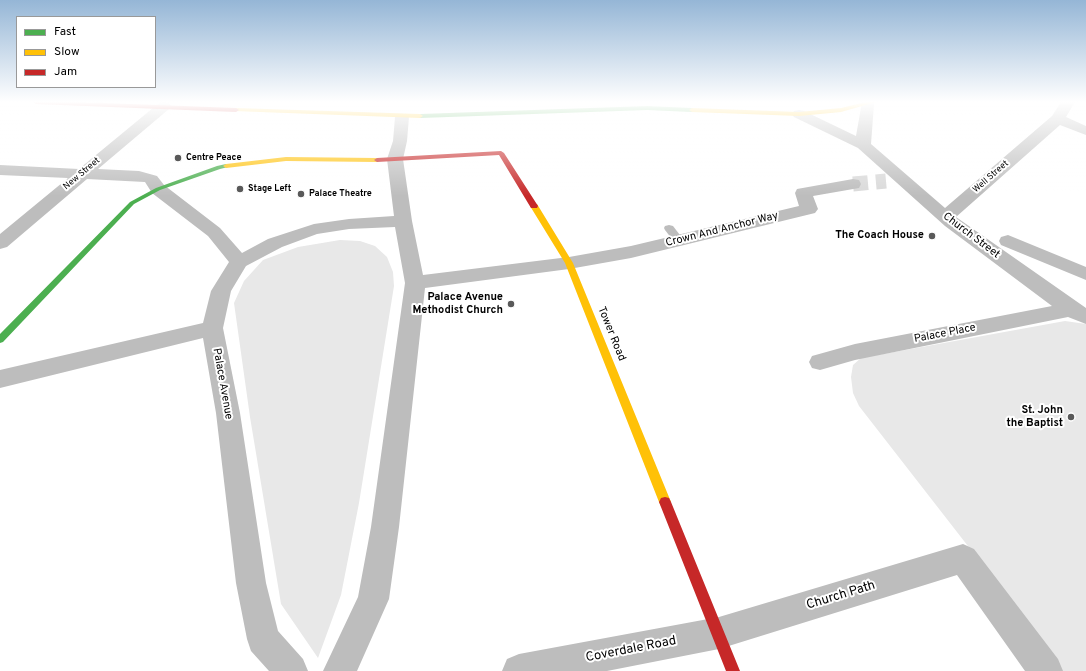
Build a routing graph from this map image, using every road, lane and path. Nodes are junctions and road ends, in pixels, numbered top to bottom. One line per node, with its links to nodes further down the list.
1 (131, 133): 9 (street, New Street)
2 (401, 133): 7 (street)
3 (839, 133): 6 (street, Church Street)
4 (865, 133): 6 (street)
5 (1041, 133): 14 (street, Well Street)
6 (863, 145): 10 (street, Church Street)
7 (395, 159): 13 (street); 15 (street); 19 (street, Tower Road)
8 (0, 170): 9 (street)
9 (84, 173): 13 (street); 17 (street, New Street)
10 (904, 180): 11 (street); 14 (street, Church Street)
11 (886, 181)
12 (853, 184): 19 (street, Crown And Anchor Way)
13 (158, 189): 18 (street); 24 (street)
14 (945, 217): 22 (street, Church Street)
15 (403, 221): 18 (street); 21 (street)
16 (1008, 241): 20 (street)
17 (0, 243)
18 (239, 262): 23 (street, Palace Avenue)
19 (569, 263): 21 (street, Crown And Anchor Way); 27 (street, Tower Road)
20 (1086, 274)
21 (415, 283): 29 (street)
22 (1078, 313): 25 (street, Palace Place)
23 (212, 328): 26 (street); 28 (street, Palace Avenue)
24 (0, 340)
25 (820, 362)
26 (0, 379)
27 (719, 633): 30 (street, Coverdale Road); 31 (street, Tower Road); 32 (street, Church Path)
28 (291, 671)
29 (340, 671)
30 (519, 671)
31 (733, 671)
32 (1046, 671)

